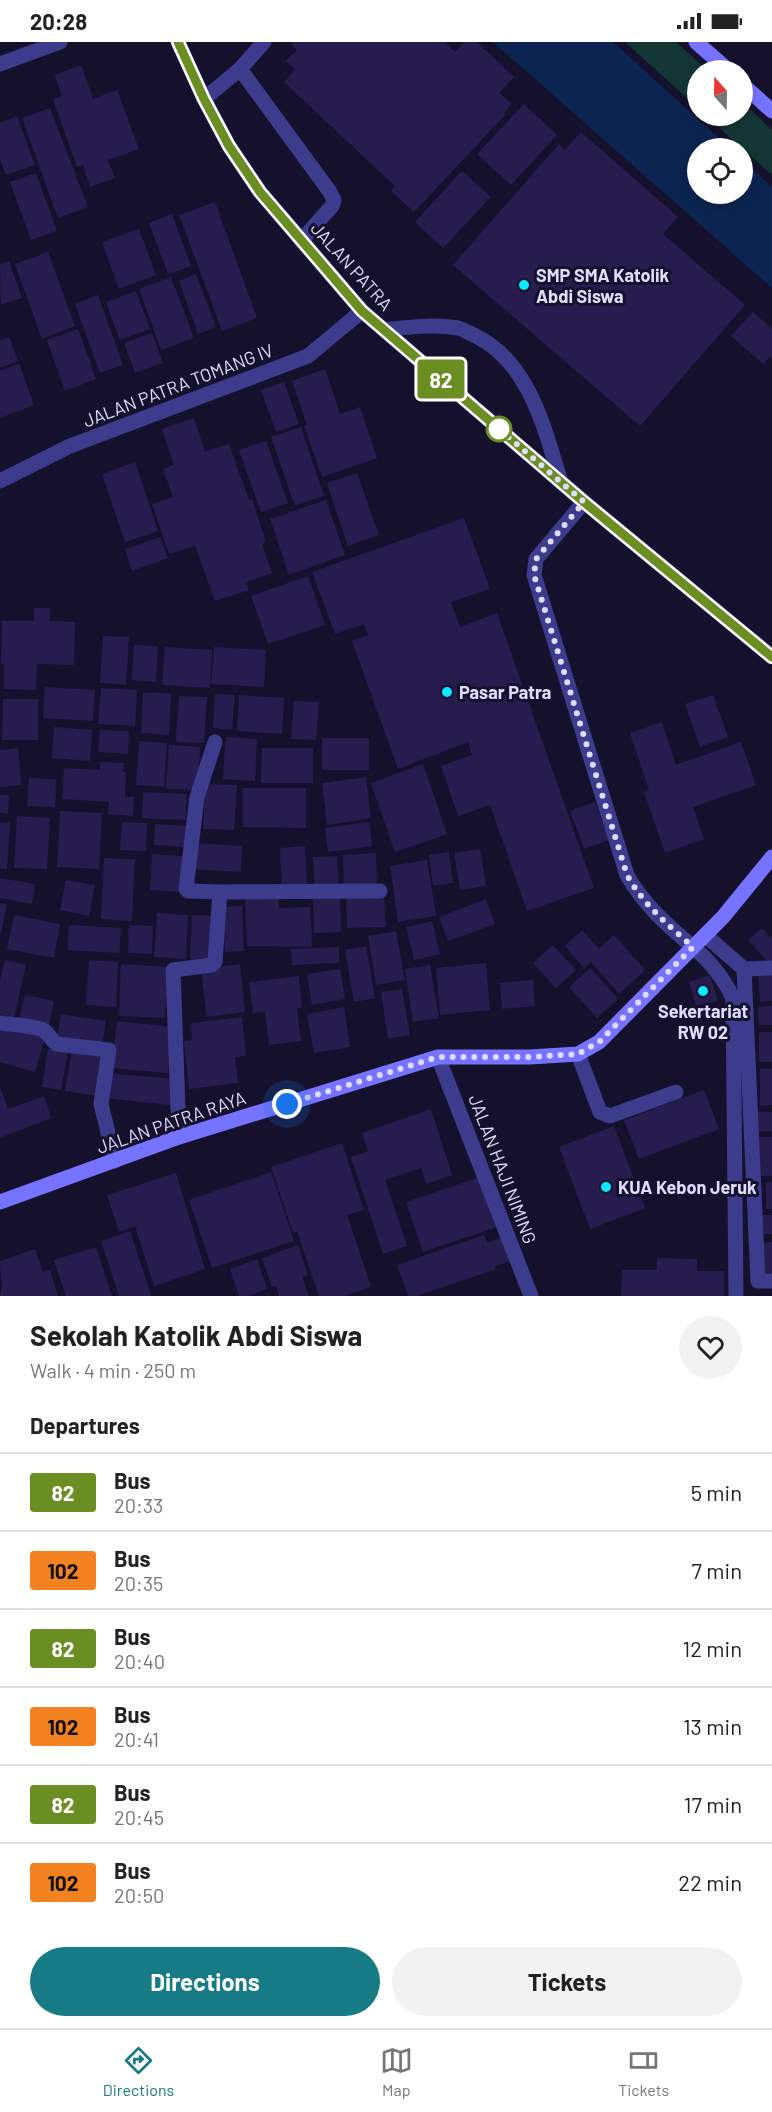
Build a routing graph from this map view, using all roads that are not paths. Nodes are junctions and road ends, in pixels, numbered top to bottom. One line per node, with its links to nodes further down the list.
1 (60, 42): 6 (street)
2 (178, 42): 9 (street, JALAN PATRA)
3 (696, 42): 5 (street)
4 (258, 44): 7 (street)
5 (717, 60)
6 (0, 64)
7 (240, 69): 9 (street); 11 (street)
8 (753, 94): 10 (street)
9 (204, 99): 11 (street, JALAN PATRA)
10 (772, 111)
11 (302, 241): 12 (street, JALAN PATRA)
12 (362, 311): 13 (street, JALAN PATRA); 14 (street, JALAN PATRA TOMANG IV)
13 (384, 330): 15 (street, JALAN PATRA); 15 (street)
14 (0, 481)
15 (561, 482): 16 (street, JALAN PATRA)
16 (584, 502): 17 (street, JALAN PATRA); 23 (street)
17 (772, 657)
18 (215, 742): 21 (street)
19 (772, 857): 22 (street, JALAN PATRA RAYA)
20 (380, 891): 21 (street)
21 (220, 892): 30 (street)
22 (705, 935): 23 (street, JALAN PATRA RAYA); 25 (street)
23 (693, 947): 27 (street, JALAN PATRA RAYA); 35 (street)
24 (772, 968): 25 (street)
25 (744, 969): 33 (street)
26 (0, 1023): 31 (street)
27 (578, 1054): 28 (street, JALAN PATRA RAYA); 29 (street)
28 (440, 1063): 30 (street, JALAN PATRA RAYA); 34 (street, JALAN HAJI NIMING)
29 (676, 1092)
30 (179, 1137): 31 (street, JALAN PATRA RAYA)
31 (115, 1161): 32 (street, JALAN PATRA RAYA)
32 (0, 1202)
33 (772, 1281)
34 (531, 1296)
35 (736, 1296)

